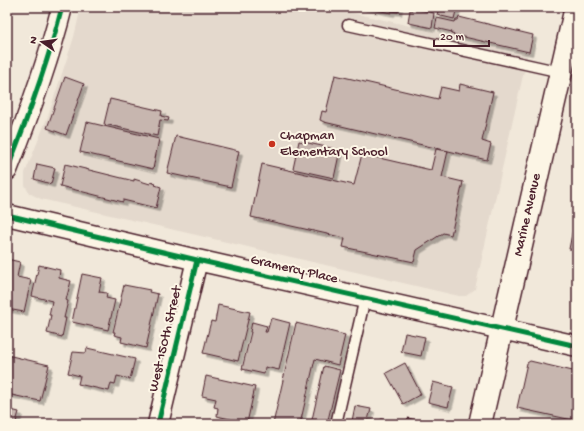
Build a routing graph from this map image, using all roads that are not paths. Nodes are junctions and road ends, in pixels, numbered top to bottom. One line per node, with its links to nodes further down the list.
1 (62, 7): 5 (street)
2 (576, 7): 4 (main road, Marine Avenue)
3 (348, 24): 4 (lane)
4 (561, 72): 9 (main road, Marine Avenue)
5 (7, 170)
6 (7, 215): 7 (street, Gramercy Place)
7 (198, 260): 8 (street, Gramercy Place); 11 (street, West 150th Street)
8 (365, 298): 9 (street, Gramercy Place); 12 (lane)
9 (501, 329): 10 (street, Gramercy Place); 13 (main road, Marine Avenue)
10 (577, 346)
11 (158, 424)
12 (336, 424)
13 (480, 424)

